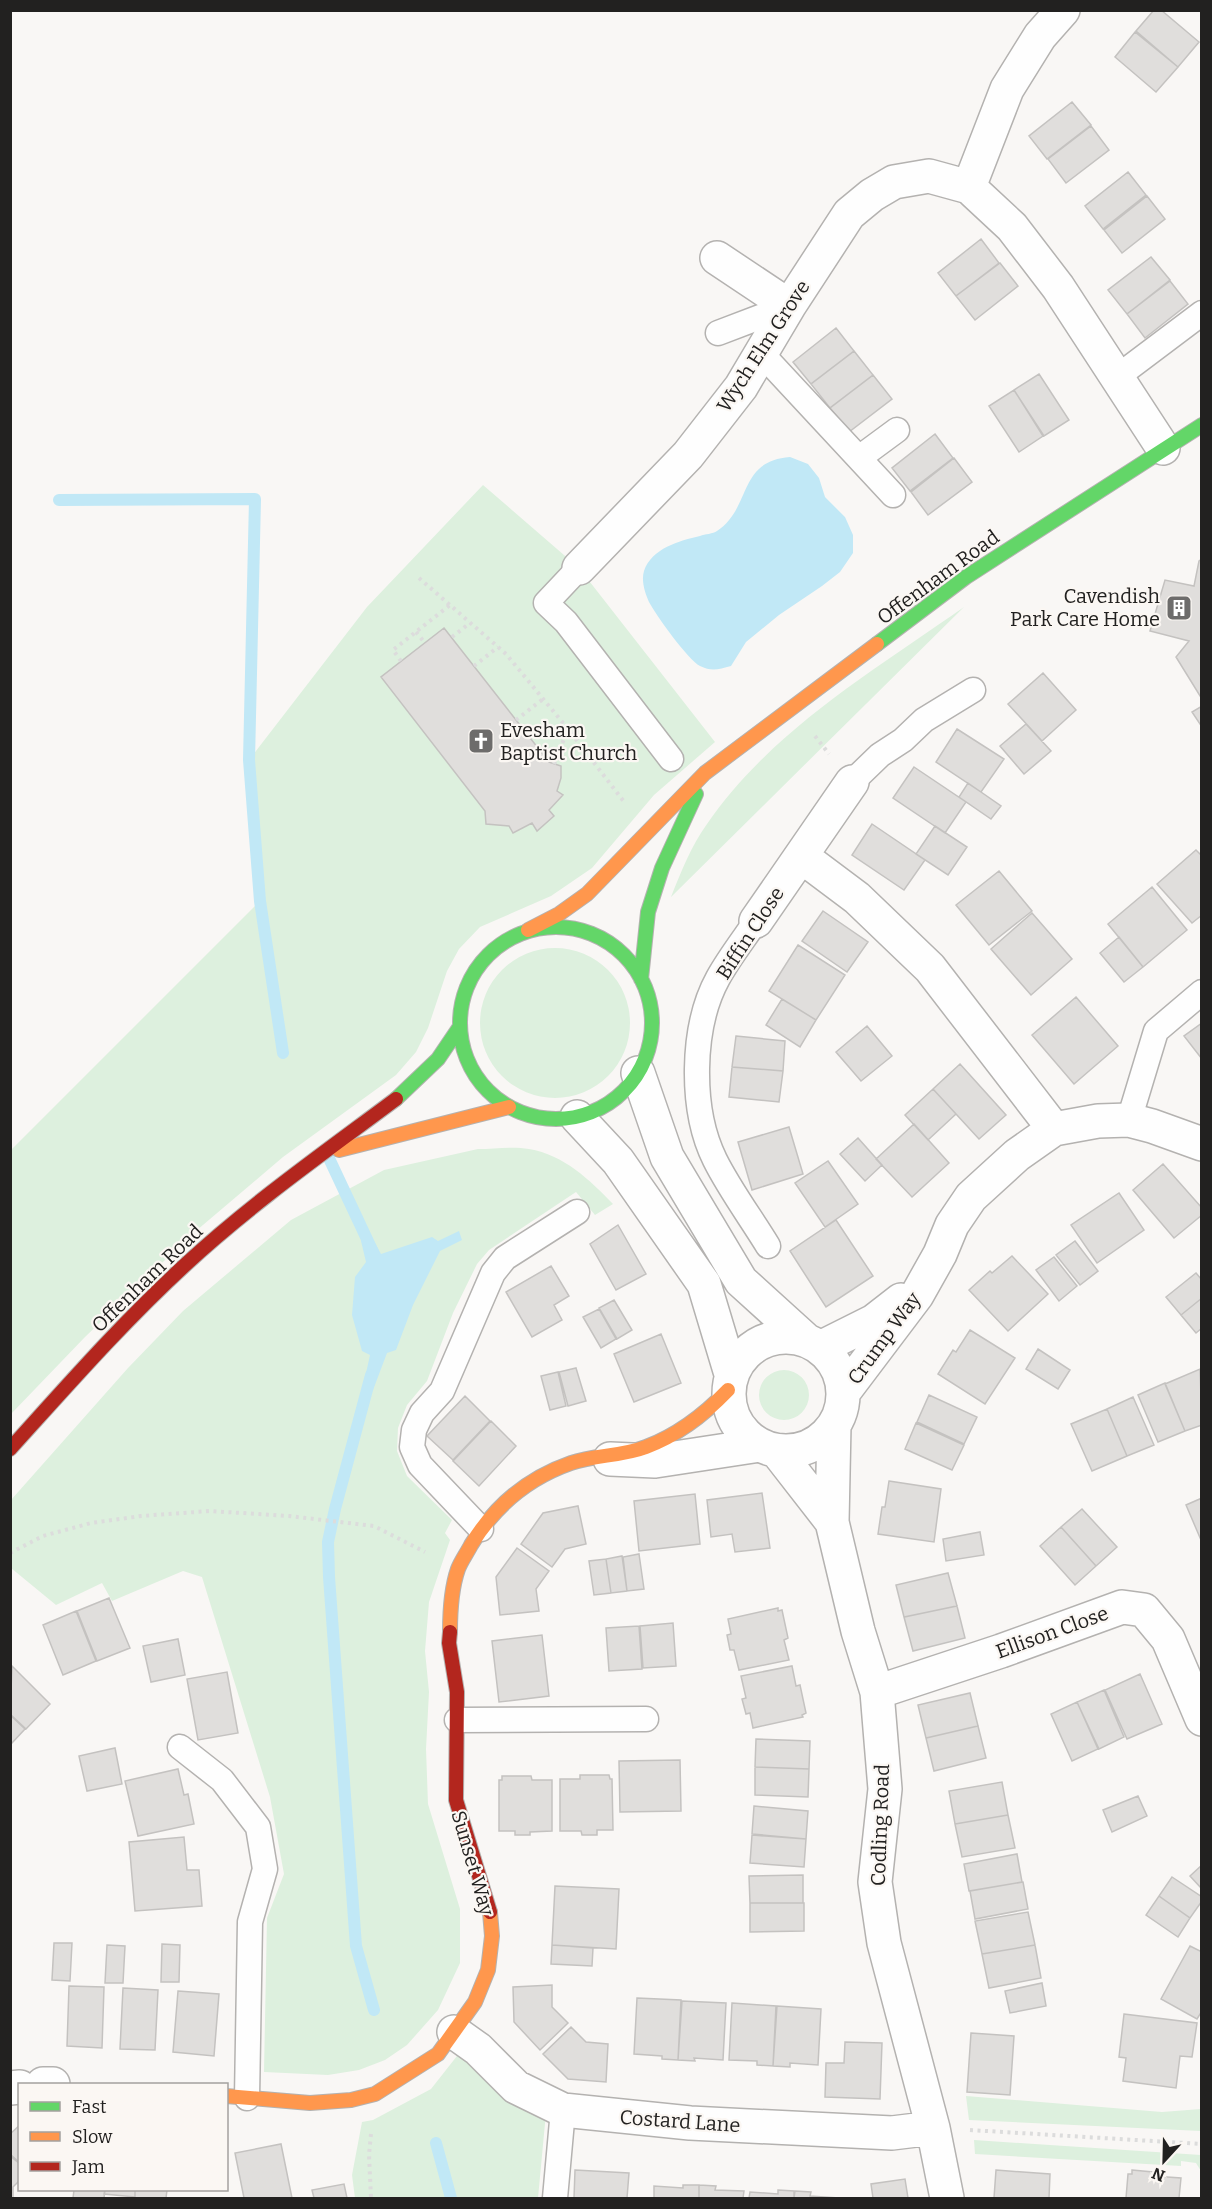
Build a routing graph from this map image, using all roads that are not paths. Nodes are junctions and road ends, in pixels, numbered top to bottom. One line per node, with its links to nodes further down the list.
1 (1063, 10): 2 (street)
2 (969, 187): 4 (street, Wych Elm Grove); 8 (street, Wych Elm Grove)
3 (717, 258): 4 (street)
4 (789, 306): 6 (lane); 7 (street, Wych Elm Grove)
5 (1202, 313): 8 (lane)
6 (718, 333)
7 (761, 353): 12 (lane); 14 (street, Wych Elm Grove)
8 (1118, 377): 11 (street, Wych Elm Grove)
9 (1202, 425): 11 (main road, Offenham Road)
10 (897, 430): 12 (lane)
11 (1163, 448): 17 (main road, Offenham Road)
12 (859, 458): 13 (lane)
13 (893, 495)
14 (579, 568): 16 (lane)
15 (973, 690): 18 (lane, Biffin Close)
16 (670, 759)
17 (705, 773): 21 (main road, Offenham Road); 22 (main road, Offenham Road)
18 (852, 782): 19 (street, Biffin Close)
19 (801, 856): 20 (street, Biffin Close); 29 (street)
20 (756, 921): 33 (lane, Biffin Close)
21 (528, 930): 22 (main road); 24 (main road)
22 (641, 979): 25 (main road)
23 (1202, 992): 28 (lane)
24 (459, 1028): 26 (main road); 31 (main road, Offenham Road)
25 (638, 1073): 27 (main road); 35 (street)
26 (509, 1107): 27 (main road); 31 (main road, Offenham Road)
27 (577, 1117): 36 (street)
28 (1129, 1120): 29 (street, Crump Way); 30 (street, Crump Way)
29 (1054, 1129): 34 (street, Crump Way)
30 (1202, 1144)
31 (326, 1153): 40 (main road, Offenham Road)
32 (577, 1212): 43 (lane)
33 (768, 1246)
34 (923, 1282): 35 (street, Crump Way); 37 (street, Crump Way)
35 (813, 1343): 36 (street); 37 (street)
36 (730, 1382): 39 (street); 41 (main road, Sunset Way)
37 (843, 1393): 38 (street)
38 (834, 1425): 39 (street); 42 (street, Codling Road)
39 (768, 1448): 41 (street, Sunset Way); 42 (street, Codling Road)
40 (10, 1449)
41 (590, 1459): 43 (main road, Sunset Way)
42 (832, 1522): 44 (street, Codling Road)
43 (481, 1529): 47 (main road, Sunset Way)
44 (877, 1692): 46 (street, Ellison Close); 52 (street, Codling Road)
45 (646, 1719): 47 (lane)
46 (1202, 1719)
47 (457, 1720): 49 (main road, Sunset Way)
48 (180, 1747): 50 (lane)
49 (454, 2032): 50 (main road, Sunset Way); 51 (street, Costard Lane)
50 (237, 2097)
51 (563, 2110): 52 (street, Costard Lane); 53 (lane)
52 (933, 2128): 54 (street, Codling Road)
53 (555, 2199)
54 (947, 2199)

